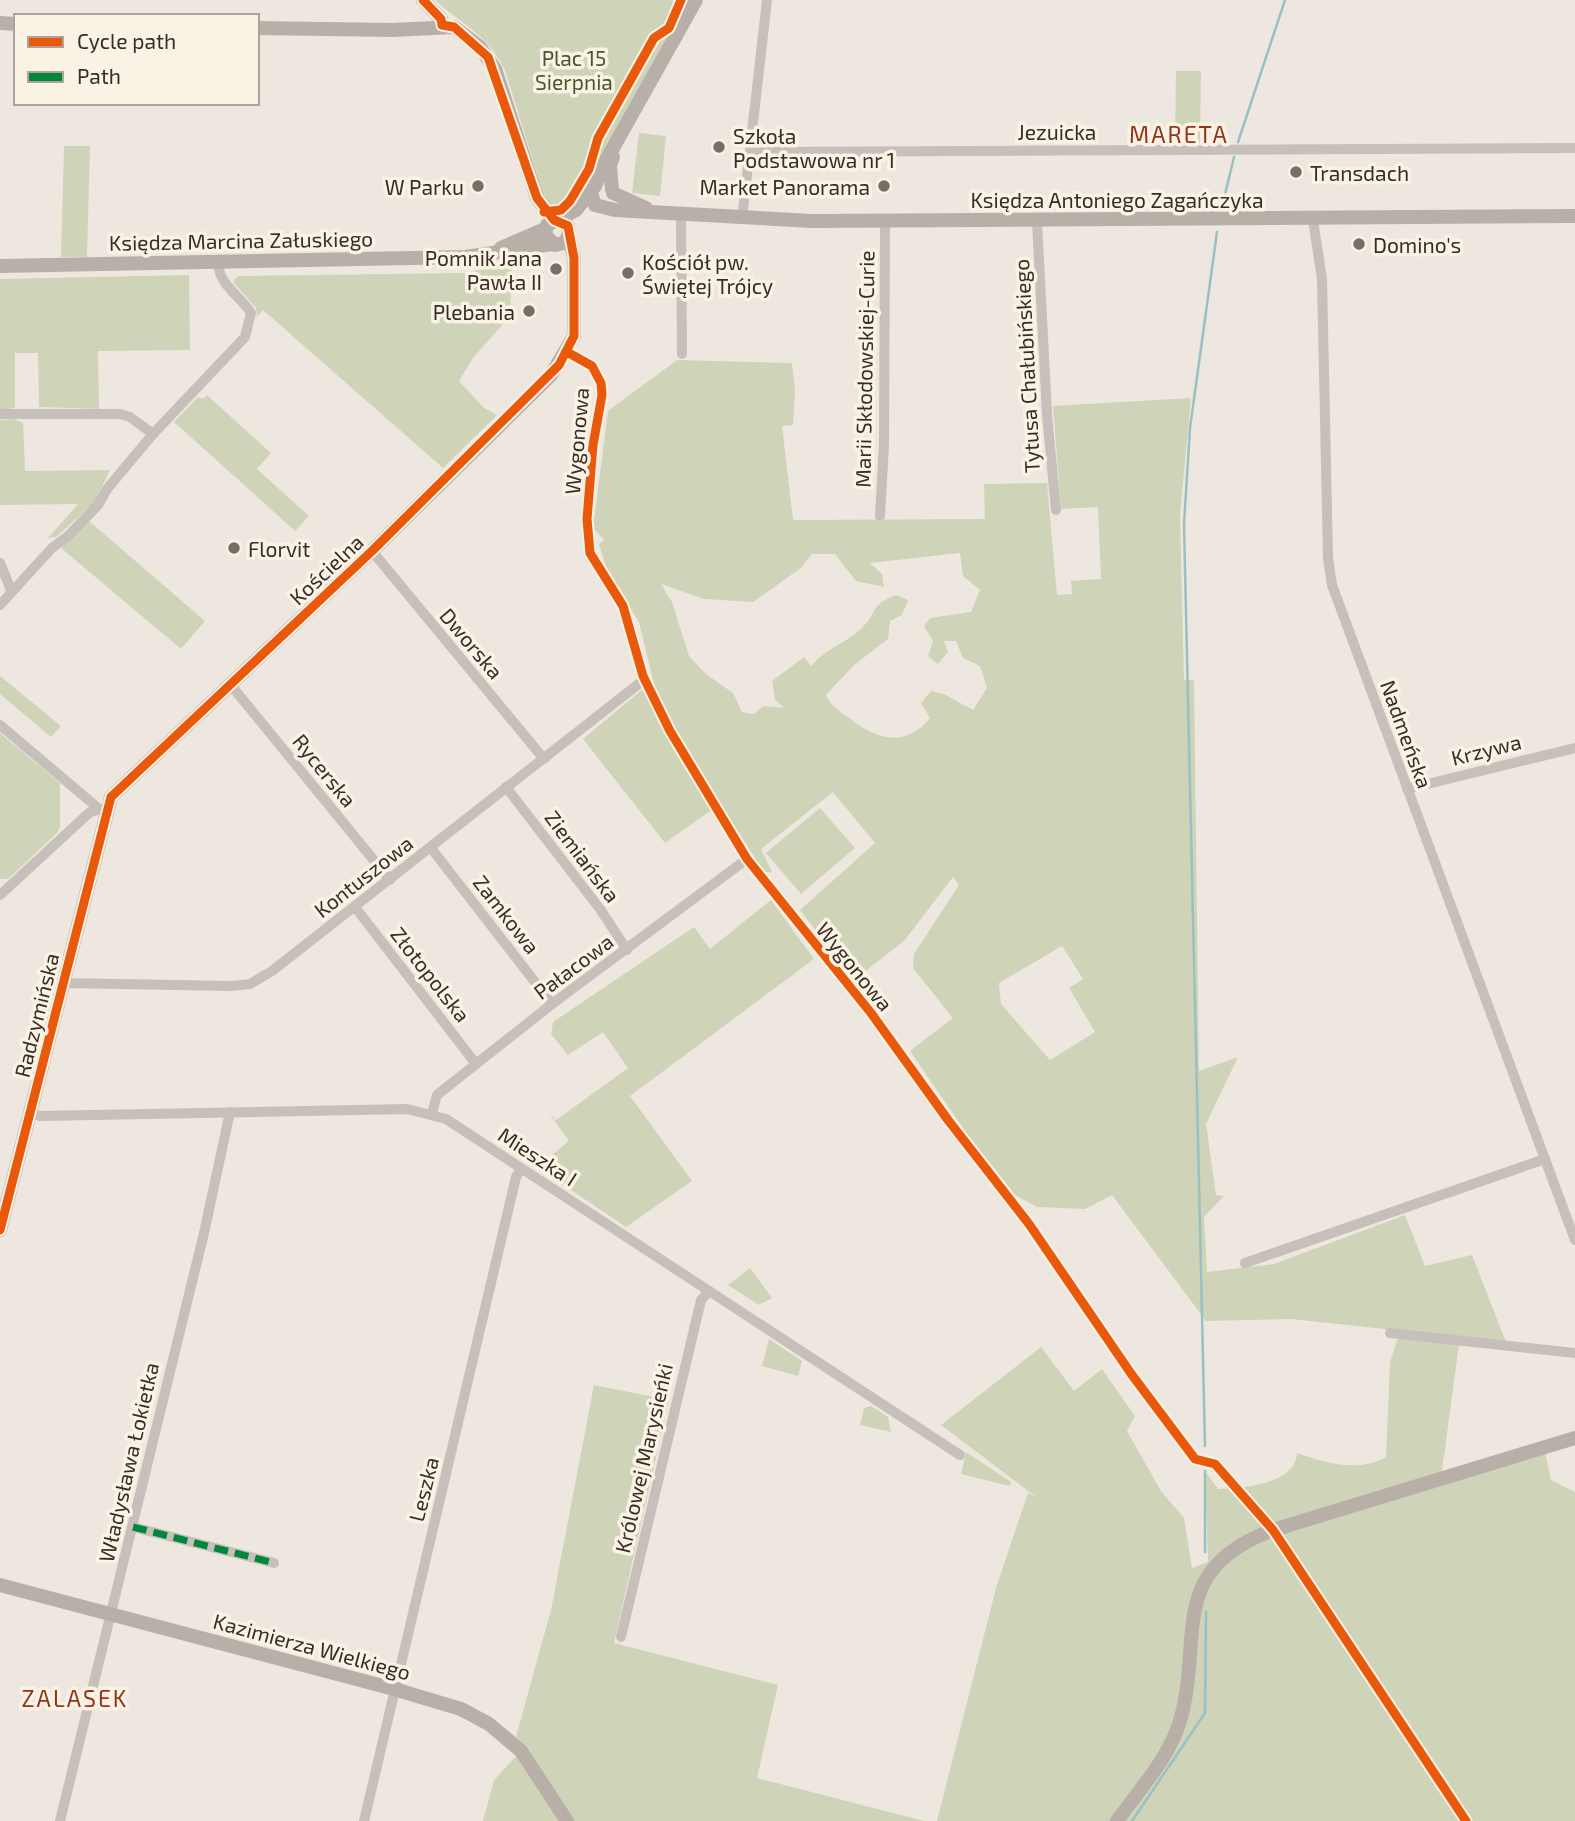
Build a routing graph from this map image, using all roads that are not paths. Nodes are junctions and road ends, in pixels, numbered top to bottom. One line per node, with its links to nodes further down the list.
1 (423, 0): 4 (street)
2 (696, 0): 6 (street)
3 (767, 0): 8 (street)
4 (442, 25): 5 (street); 19 (street)
5 (259, 28)
6 (619, 139): 9 (street); 10 (street)
7 (1575, 148): 8 (street, Jezuicka)
8 (750, 152): 15 (street)
9 (593, 190): 10 (street); 11 (street); 19 (street, Księdza Marcina Załuskiego)
10 (613, 192): 11 (street); 12 (street, Księdza Antoniego Zagańczyka)
11 (602, 207): 12 (street, Księdza Antoniego Zagańczyka); 20 (street)
12 (660, 213): 13 (street, Księdza Antoniego Zagańczyka)
13 (681, 214): 15 (street, Księdza Antoniego Zagańczyka); 26 (street)
14 (1575, 216): 16 (street, Księdza Antoniego Zagańczyka)
15 (742, 219): 18 (street, Księdza Antoniego Zagańczyka)
16 (1313, 220): 17 (street, Księdza Antoniego Zagańczyka); 41 (street, Nadmeńska)
17 (1037, 221): 18 (street, Księdza Antoniego Zagańczyka); 29 (street, Tytusa Chałubińskiego)
18 (885, 222): 30 (street, Marii Skłodowskiej-Curie)
19 (551, 224): 20 (street); 21 (street); 22 (street, Księdza Marcina Załuskiego)
20 (570, 233): 21 (street); 25 (street, Kościelna)
21 (554, 245): 22 (street, Księdza Marcina Załuskiego); 25 (street)
22 (483, 256): 23 (street, Księdza Marcina Załuskiego)
23 (218, 262): 24 (street, Księdza Marcina Załuskiego); 28 (street)
24 (0, 266)
25 (573, 354): 31 (street, Kościelna); 35 (street, Wygonowa)
26 (682, 354)
27 (0, 414): 28 (street)
28 (153, 434): 33 (street)
29 (1056, 510)
30 (880, 516)
31 (372, 551): 36 (street, Kościelna); 39 (street, Dworska)
32 (0, 563): 33 (street)
33 (11, 590): 34 (street)
34 (0, 604)
35 (645, 679): 39 (street, Kontuszowa); 44 (street, Wygonowa)
36 (230, 684): 42 (street, Kościelna); 45 (street, Rycerska)
37 (0, 725): 42 (street)
38 (1575, 748): 41 (street, Krzywa)
39 (544, 758): 40 (street, Kontuszowa)
40 (506, 788): 43 (street, Kontuszowa); 48 (street, Ziemiańska)
41 (1407, 789): 55 (street, Nadmeńska)
42 (103, 808): 46 (street); 49 (street, Radzymińska)
43 (431, 848): 45 (street, Kontuszowa); 50 (street, Zamkowa)
44 (747, 859): 48 (street, Pałacowa); 66 (street, Wygonowa)
45 (390, 880): 47 (street, Kontuszowa)
46 (0, 895)
47 (355, 906): 49 (street, Kontuszowa); 51 (street, Złotopolska)
48 (627, 950): 50 (street, Pałacowa)
49 (63, 983): 53 (street, Radzymińska)
50 (552, 1004): 51 (street, Pałacowa)
51 (476, 1064): 54 (street, Pałacowa)
52 (230, 1112): 53 (street, Mieszka I); 54 (street, Mieszka I); 65 (street, Władysława Łokietka)
53 (29, 1113): 57 (street, Radzymińska)
54 (432, 1113): 56 (street, Mieszka I)
55 (1545, 1159): 58 (street, Nadmeńska); 59 (street)
56 (521, 1168): 60 (street, Mieszka I); 71 (street, Leszka)
57 (0, 1230)
58 (1575, 1240)
59 (1245, 1263)
60 (709, 1290): 64 (street, Mieszka I); 70 (street, Królowej Marysieńki)
61 (1390, 1333): 62 (street)
62 (1575, 1353)
63 (1575, 1438): 66 (street)
64 (960, 1455)
65 (133, 1527): 67 (street); 69 (street, Władysława Łokietka)
66 (1273, 1530): 75 (street)
67 (274, 1563)
68 (0, 1585): 69 (street, Kazimierza Wielkiego)
69 (111, 1615): 71 (street, Kazimierza Wielkiego); 72 (street, Władysława Łokietka)
70 (621, 1637)
71 (394, 1689): 73 (street, Leszka); 74 (street, Kazimierza Wielkiego)
72 (61, 1821)
73 (364, 1821)
74 (567, 1821)
75 (1117, 1821)

